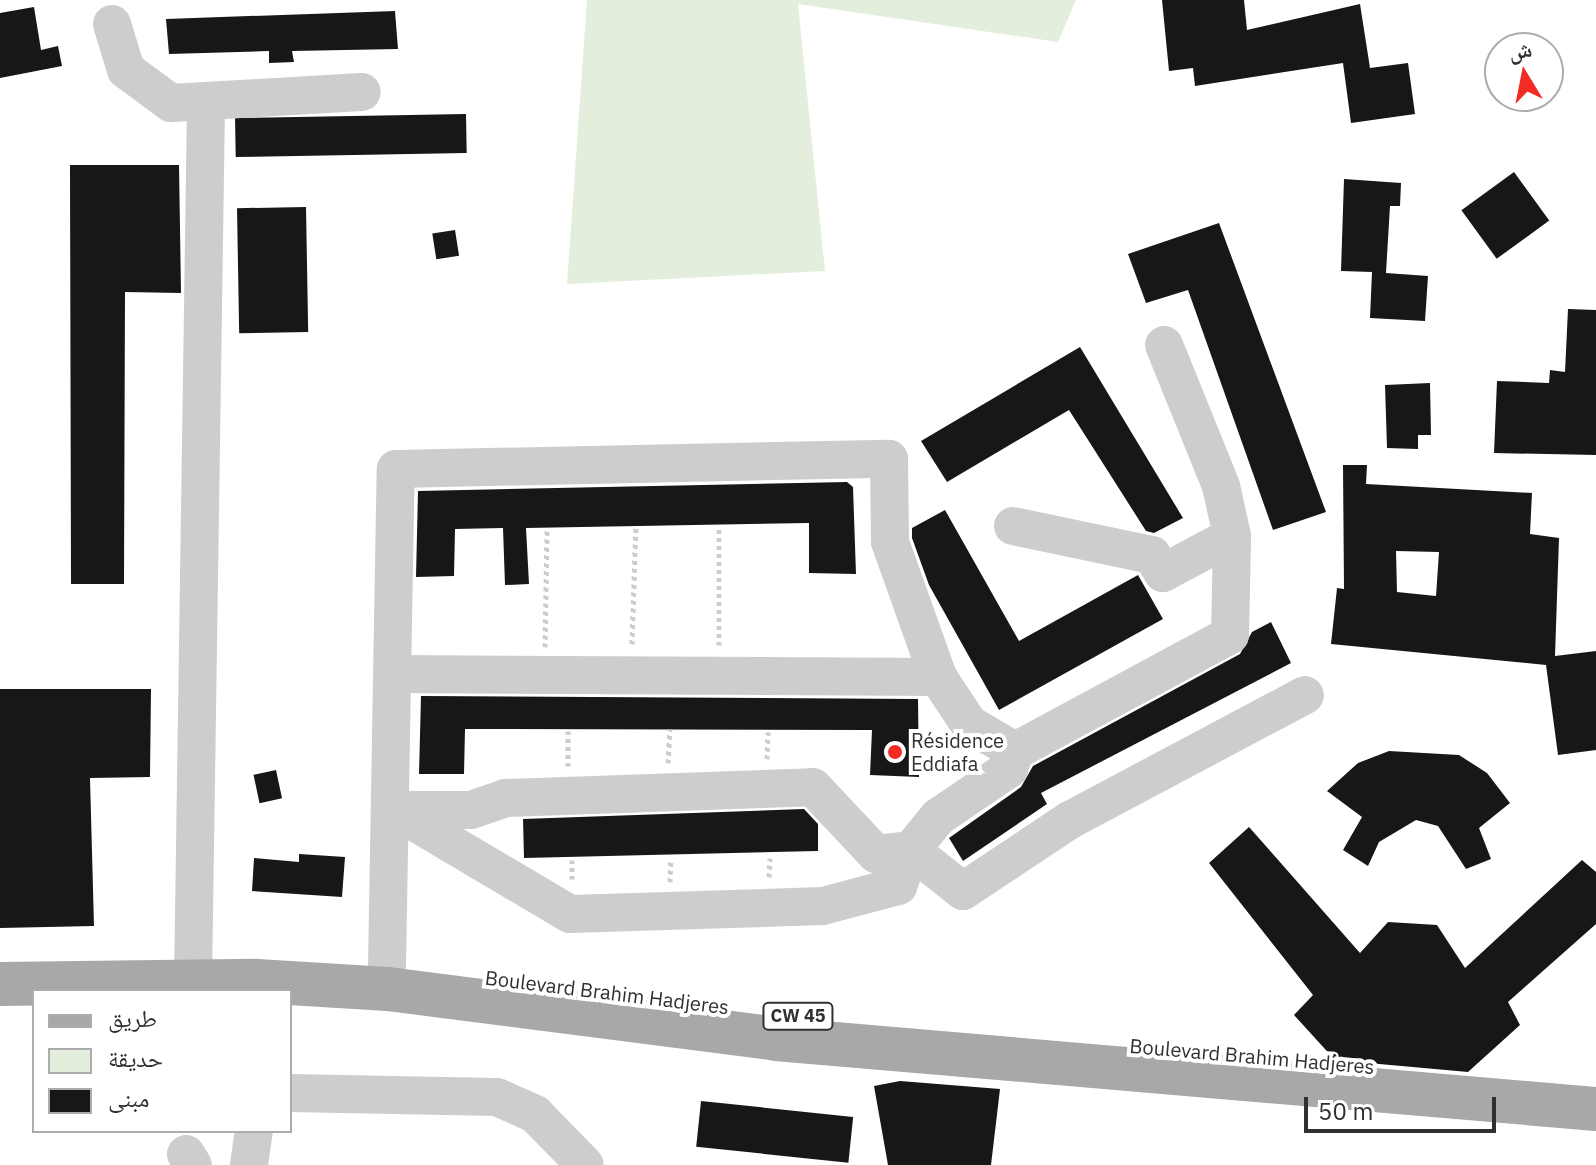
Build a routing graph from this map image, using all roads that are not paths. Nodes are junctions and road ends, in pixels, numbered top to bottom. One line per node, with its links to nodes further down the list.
1 (112, 24): 3 (street)
2 (362, 92): 3 (street)
3 (206, 102): 15 (street)
4 (1164, 345): 6 (street)
5 (1013, 526): 6 (street)
6 (1232, 536): 10 (street)
7 (394, 674): 8 (street); 8 (street); 11 (street)
8 (938, 677): 10 (street)
9 (1305, 695): 12 (street)
10 (1015, 751): 12 (street)
11 (394, 810): 12 (street); 12 (street); 14 (street)
12 (911, 850)
13 (0, 960): 15 (main road, Boulevard Brahim Hadjeres / CW 45)
14 (387, 966): 15 (main road, Boulevard Brahim Hadjeres / CW 45); 17 (main road, Boulevard Brahim Hadjeres / CW 45)
15 (194, 970): 16 (main road); 19 (main road)
16 (0, 984)
17 (1596, 1083)
18 (292, 1093): 22 (street)
19 (1596, 1109)
20 (254, 1133): 21 (street)
21 (249, 1165)
22 (585, 1165)

